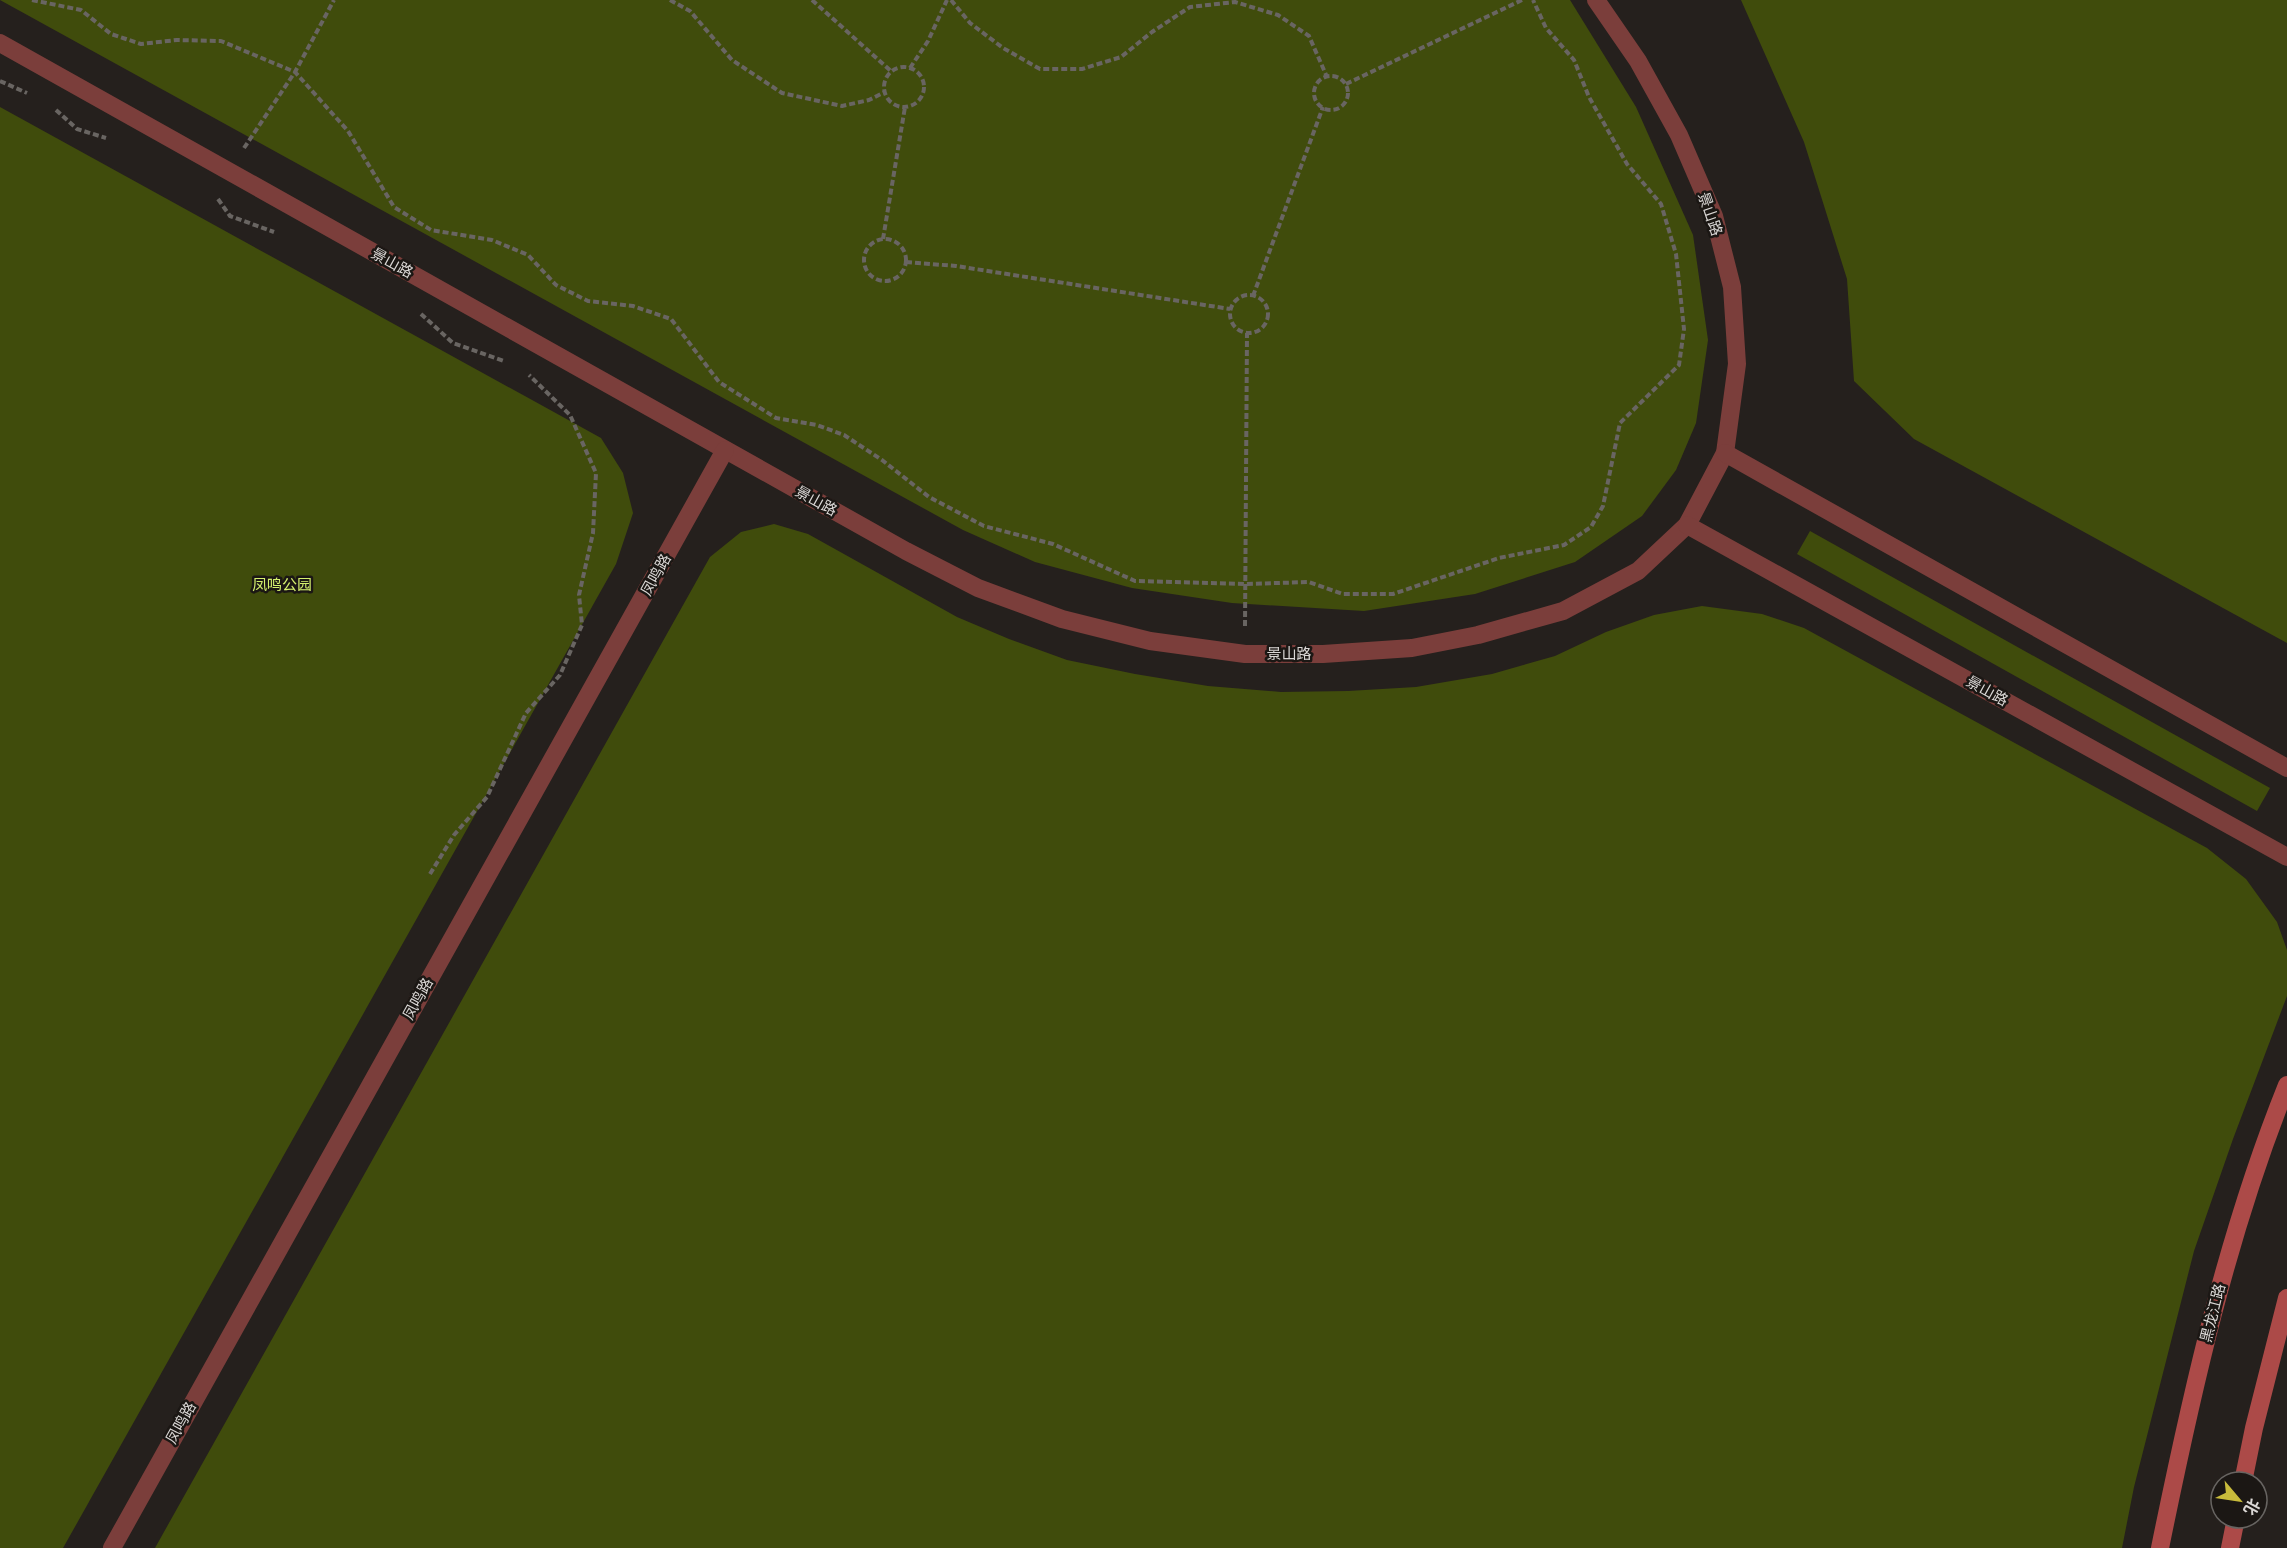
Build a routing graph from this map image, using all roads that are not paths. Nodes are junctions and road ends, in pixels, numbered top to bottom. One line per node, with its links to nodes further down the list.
1 (1596, 0): 4 (street, 景山路)
2 (0, 43): 3 (street, 景山路)
3 (725, 450): 5 (street, 景山路); 12 (street, 凤鸣路)
4 (1725, 453): 5 (street, 景山路); 6 (street)
5 (1687, 525): 7 (street, 景山路)
6 (2287, 768)
7 (2287, 857)
8 (2287, 1085): 13 (main road, 黑龙江路)
9 (2287, 1298): 10 (main road)
10 (2245, 1470)
11 (2234, 1530): 14 (main road)
12 (112, 1548)
13 (2160, 1548)
14 (2230, 1548)

